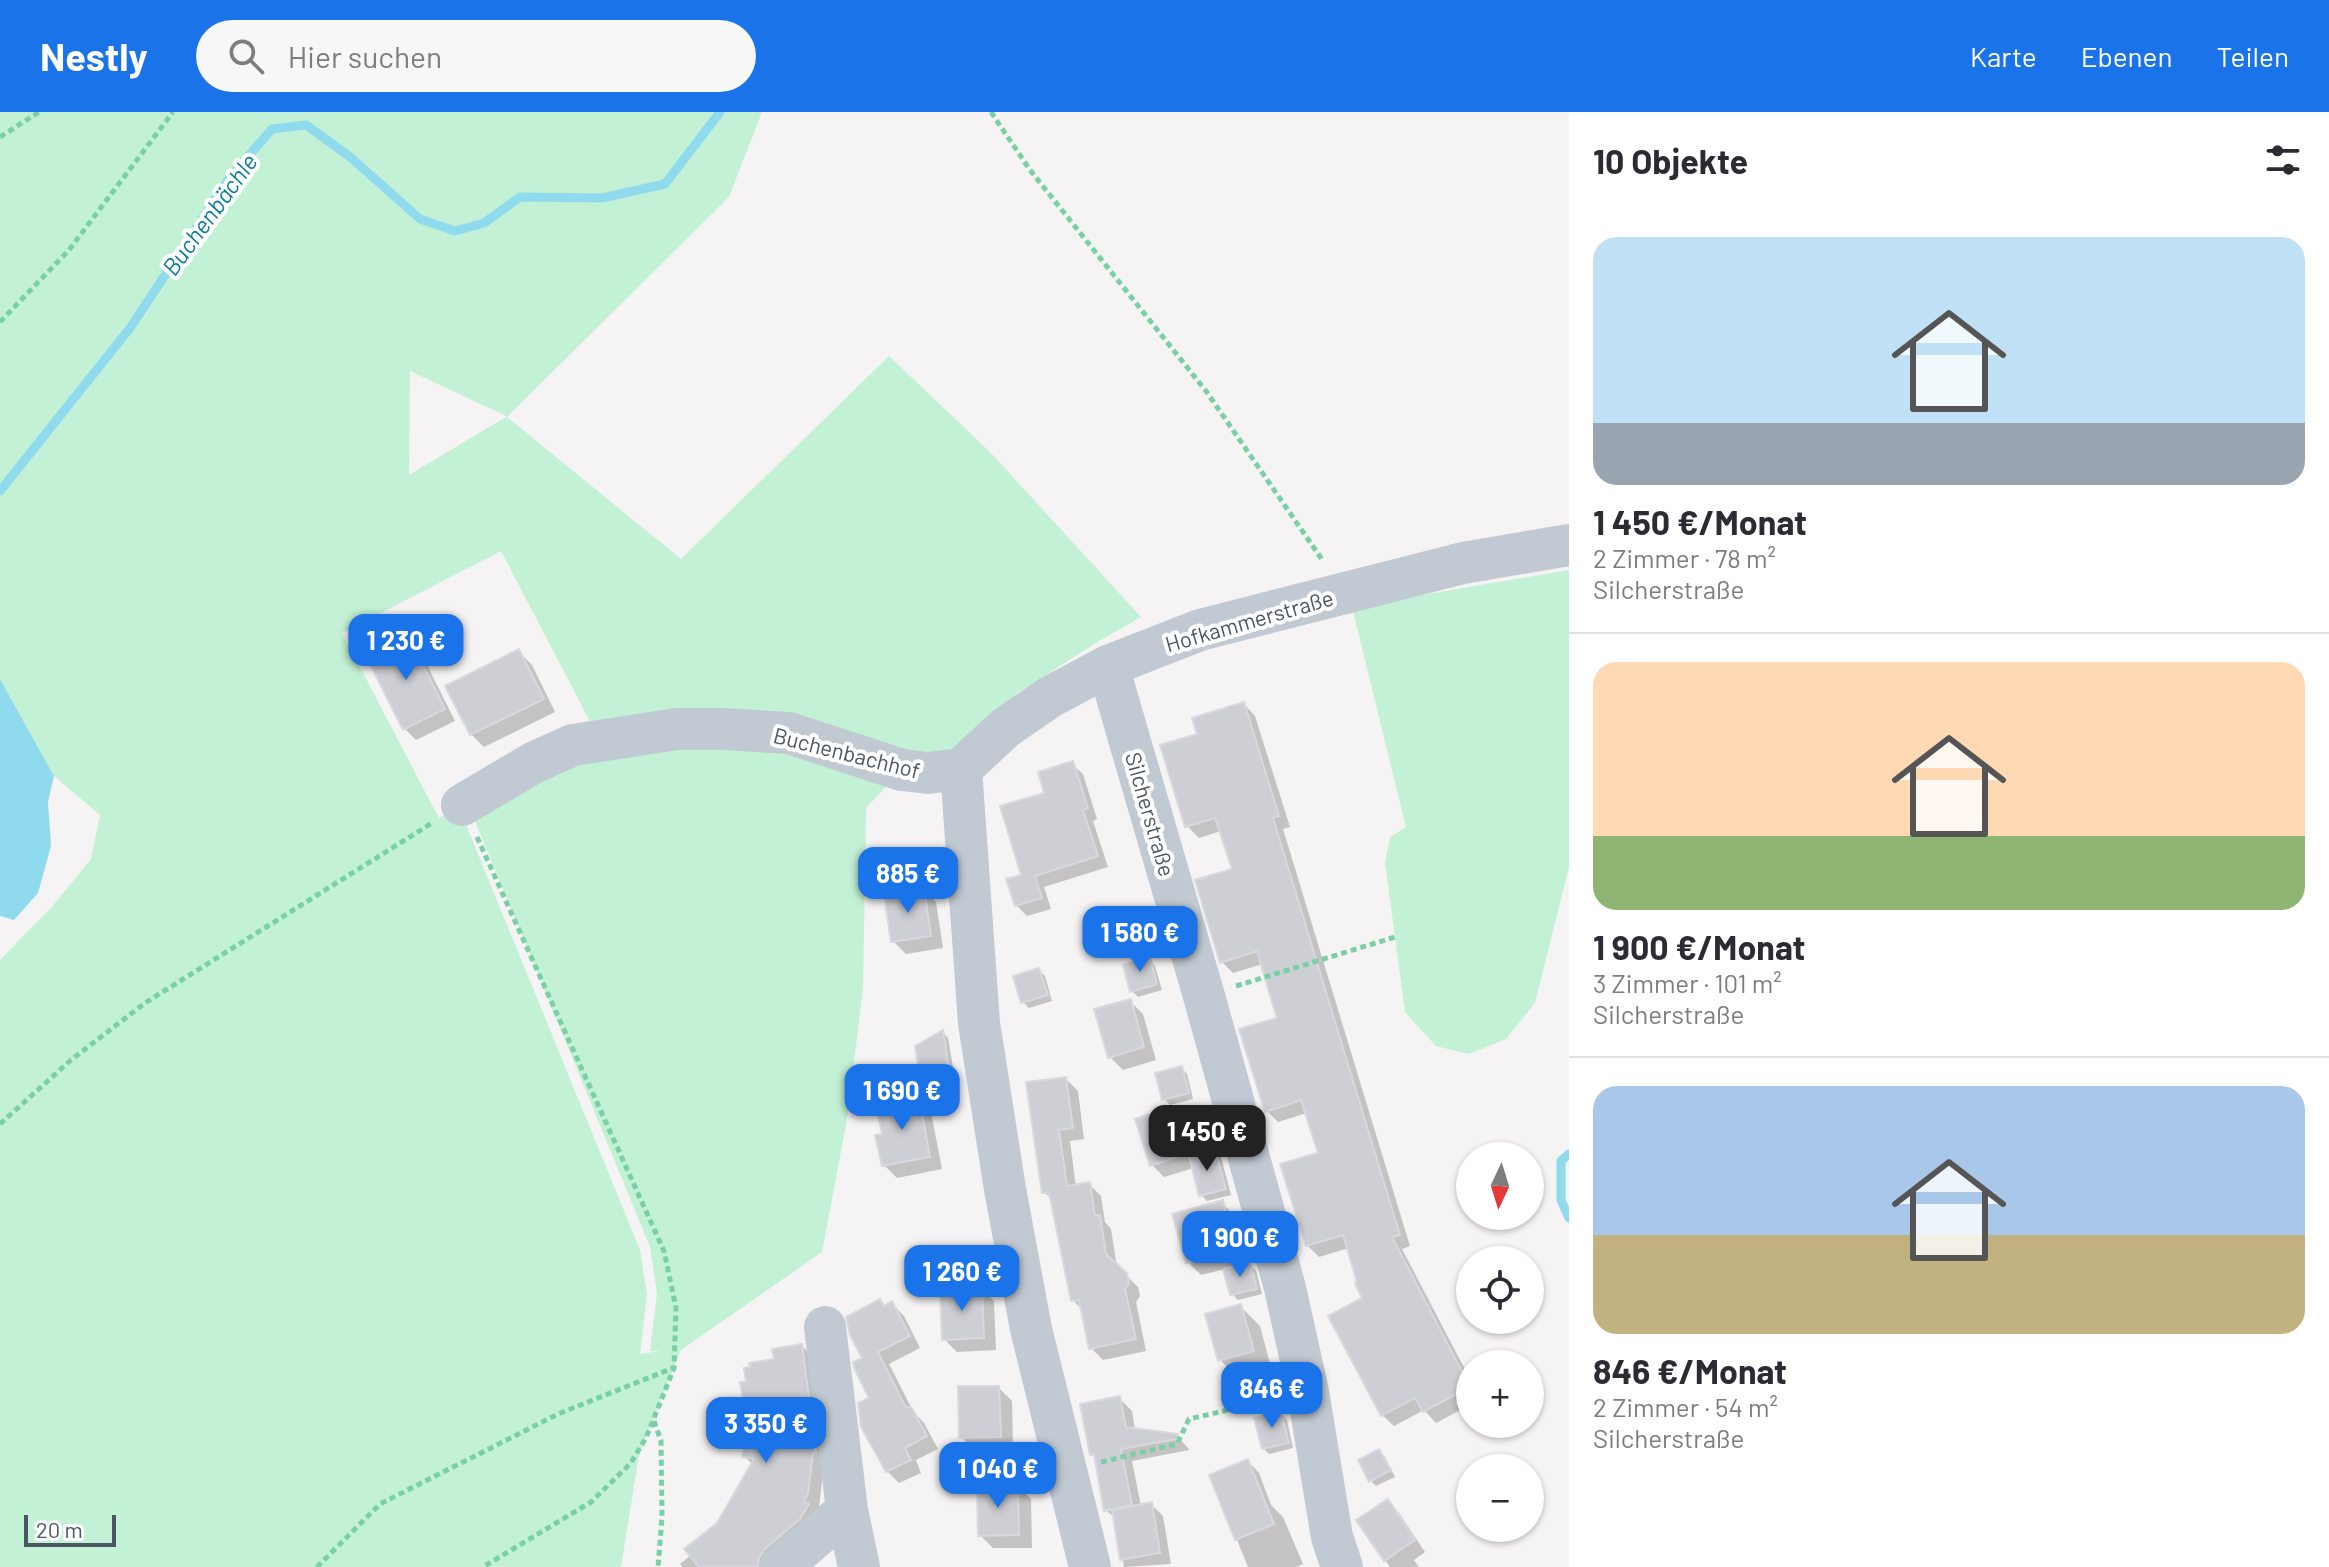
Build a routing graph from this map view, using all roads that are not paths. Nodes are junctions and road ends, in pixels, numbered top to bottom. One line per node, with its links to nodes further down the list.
1 (1569, 545): 2 (street, Hofkammerstraße)
2 (1108, 666): 3 (street, Hofkammerstraße); 10 (street, Silcherstraße)
3 (961, 769): 4 (street, Buchenbachhof); 9 (street)
4 (462, 805)
5 (825, 1327): 6 (street)
6 (847, 1510): 7 (street); 8 (street)
7 (781, 1567)
8 (859, 1567)
9 (1090, 1567)
10 (1342, 1567)

